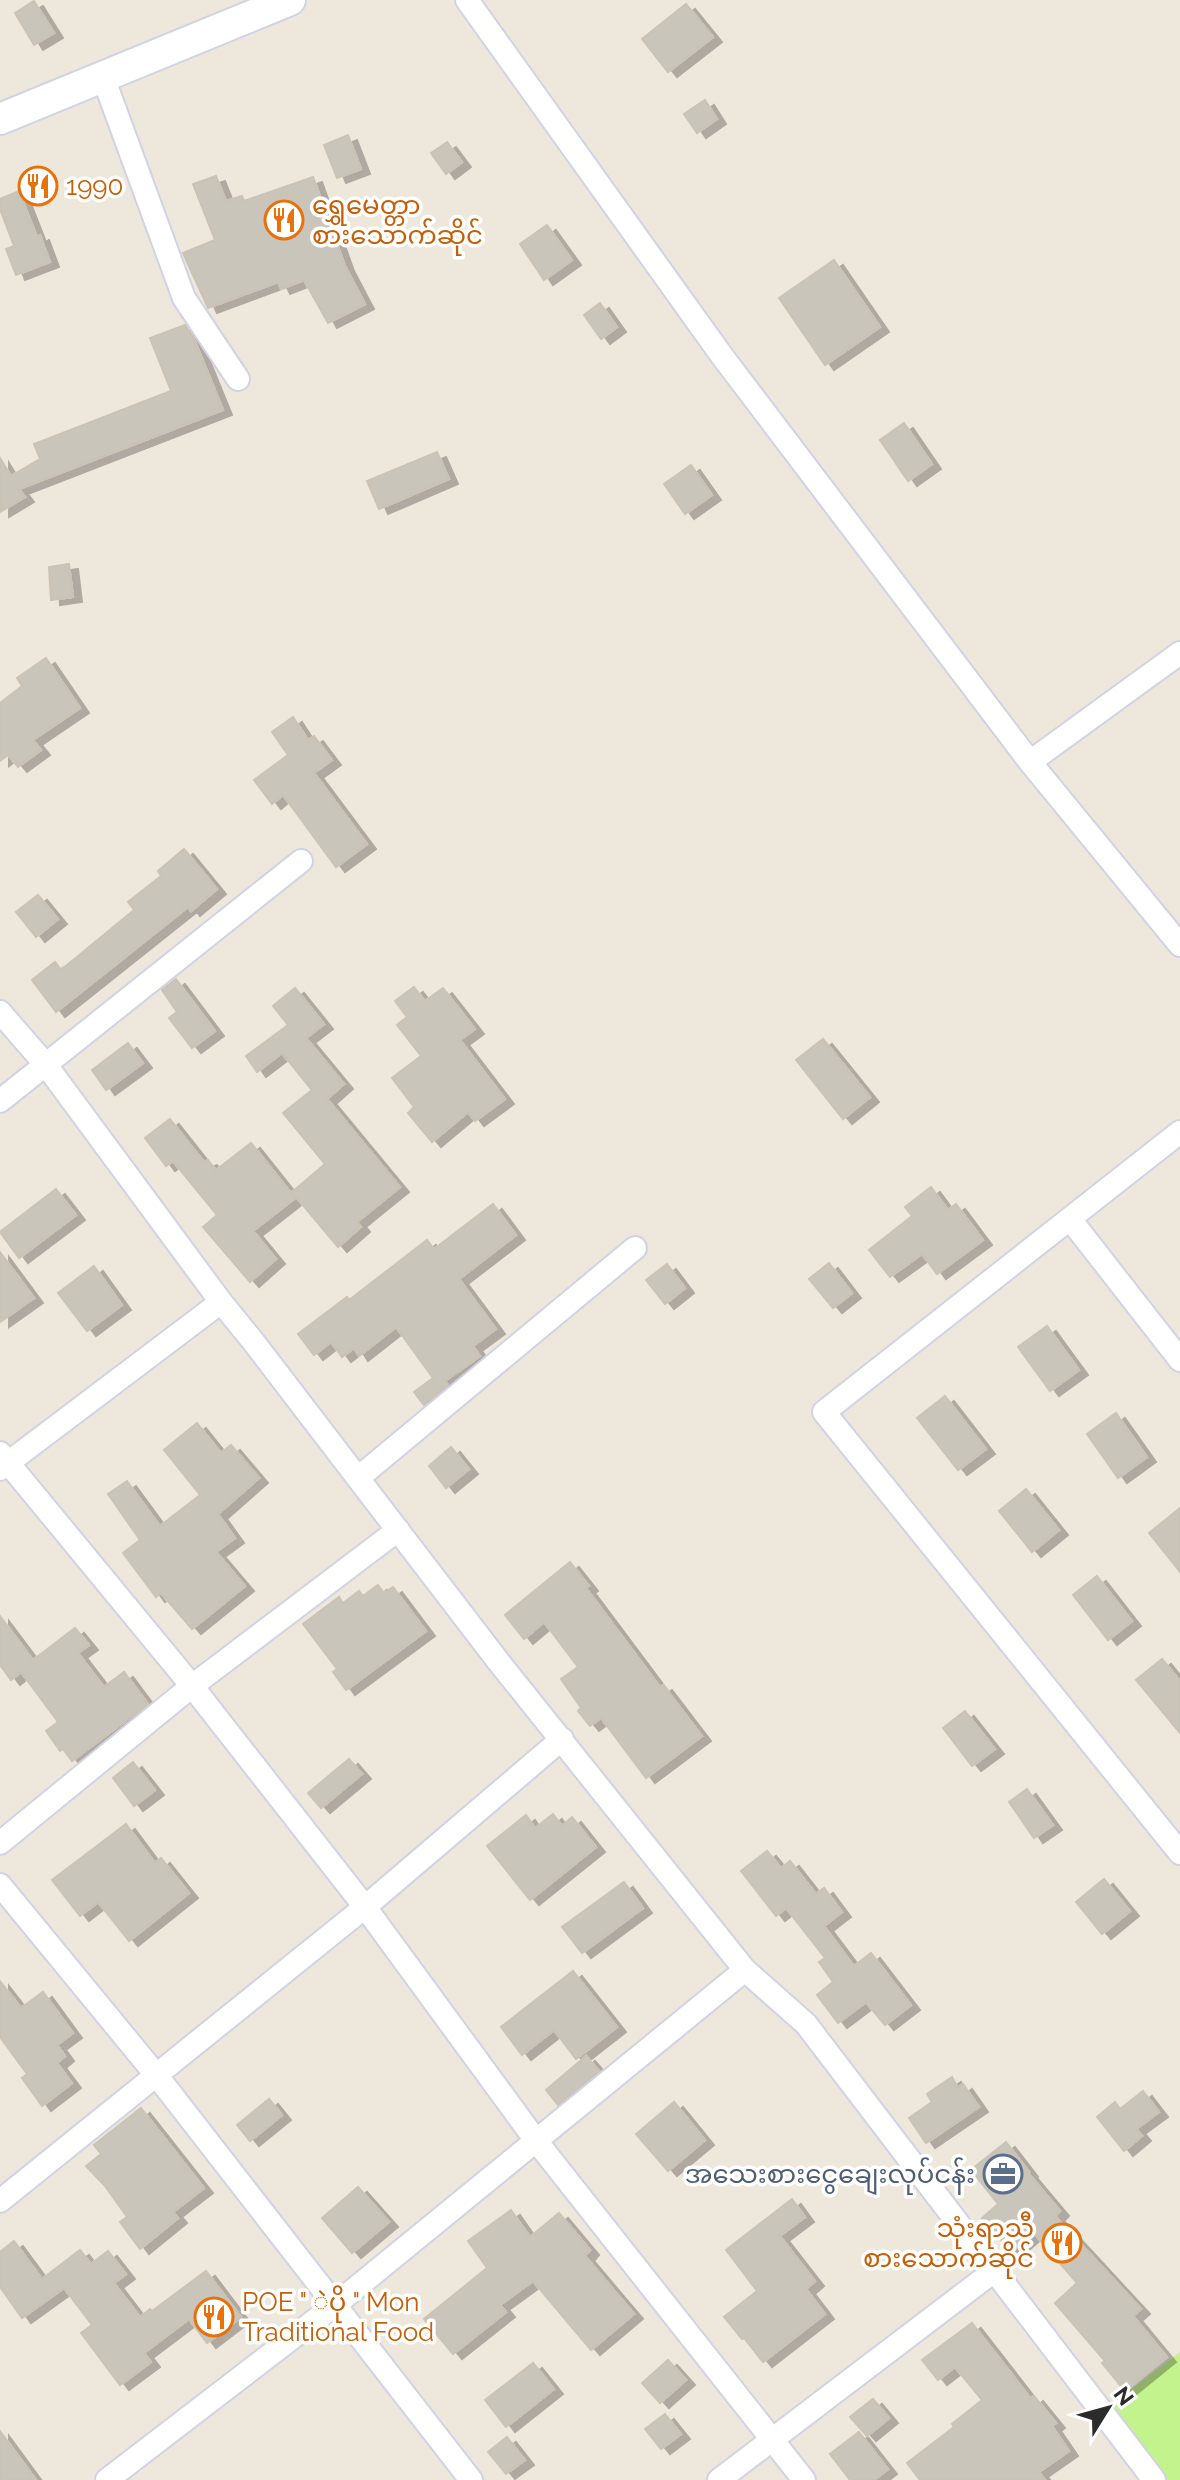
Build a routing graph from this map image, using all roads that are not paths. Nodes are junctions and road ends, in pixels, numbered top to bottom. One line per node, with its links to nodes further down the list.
1 (290, 0): 3 (main road)
2 (467, 0): 7 (street)
3 (103, 77): 4 (main road); 5 (street)
4 (0, 119)
5 (238, 379)
6 (1180, 653): 7 (street)
7 (1030, 762): 9 (street)
8 (301, 861): 11 (street)
9 (1180, 945)
10 (0, 1012): 11 (street)
11 (46, 1065): 12 (street); 16 (street)
12 (0, 1101)
13 (1180, 1132): 14 (street)
14 (1070, 1219): 17 (street); 24 (street)
15 (635, 1248): 19 (street)
16 (221, 1302): 18 (street); 19 (street)
17 (1180, 1360)
18 (3, 1462): 21 (street)
19 (358, 1478): 20 (street)
20 (398, 1530): 21 (street); 22 (street)
21 (192, 1686): 23 (street); 26 (street)
22 (562, 1739): 26 (street); 27 (street)
23 (0, 1843)
24 (1180, 1853)
25 (0, 1885): 28 (street)
26 (365, 1907): 28 (street); 29 (street)
27 (745, 1970): 29 (street); 31 (street)
28 (157, 2076): 30 (street); 32 (street)
29 (537, 2142): 32 (street); 33 (street)
30 (0, 2201)
31 (994, 2271): 33 (street); 38 (street)
32 (335, 2305): 34 (street); 35 (street)
33 (771, 2438): 36 (street); 37 (street)
34 (107, 2480)
35 (471, 2480)
36 (719, 2480)
37 (804, 2480)
38 (1154, 2480)

